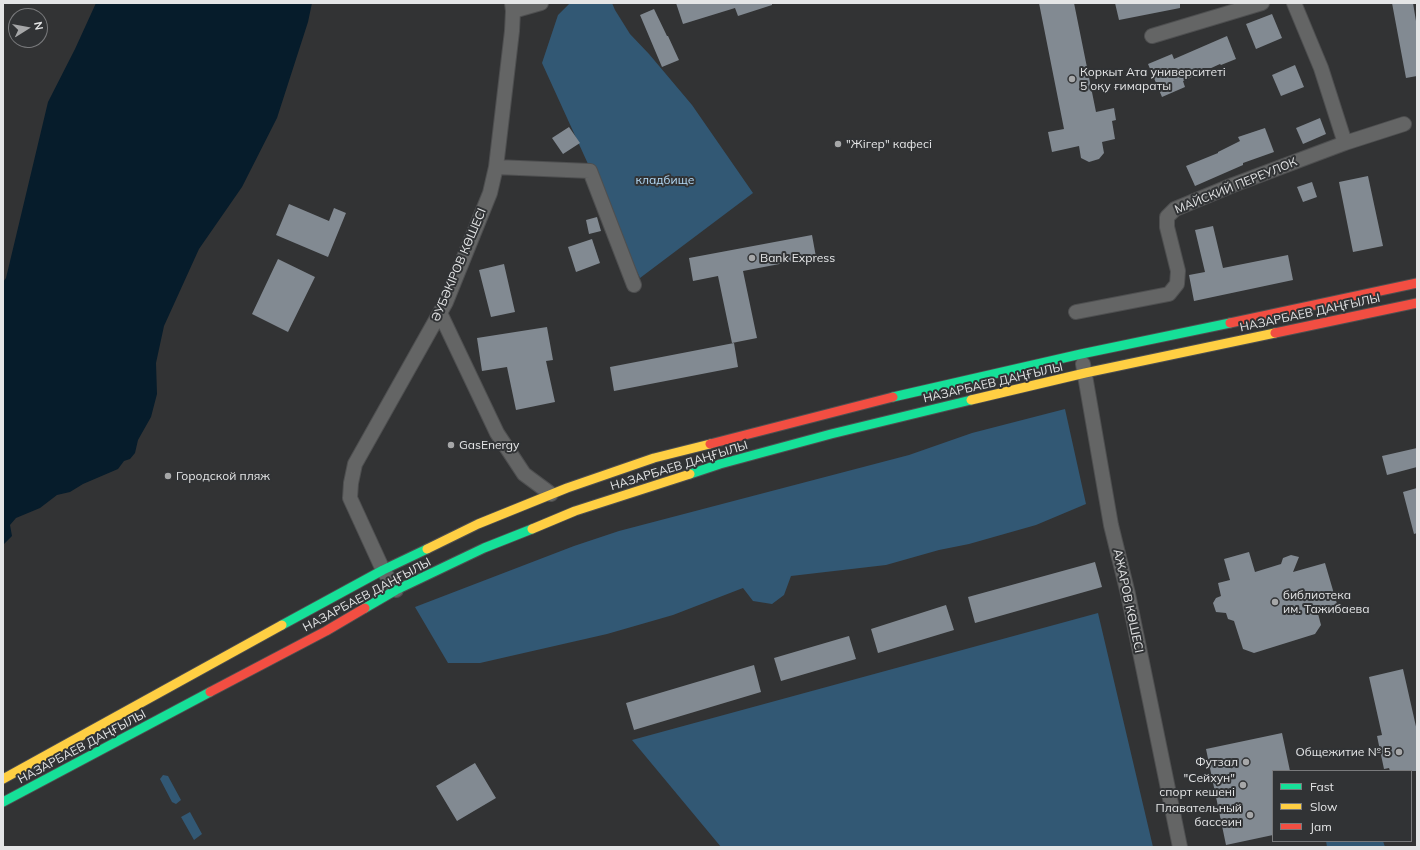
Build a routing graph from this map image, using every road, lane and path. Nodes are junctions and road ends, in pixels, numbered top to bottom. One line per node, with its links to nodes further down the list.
1 (541, 3): 4 (street, ӘУБӘКІРОВ КӨШЕСІ)
2 (1262, 3): 5 (street)
3 (1294, 3): 7 (street)
4 (513, 7): 8 (street, ӘУБӘКІРОВ КӨШЕСІ)
5 (1152, 36)
6 (1404, 124): 7 (street, МАЙСКИЙ ПЕРЕУЛОК)
7 (1345, 143): 12 (street, МАЙСКИЙ ПЕРЕУЛОК)
8 (496, 167): 10 (street); 13 (street, ӘУБӘКІРОВ КӨШЕСІ)
9 (1417, 283): 14 (main road, НАЗАРБАЕВ ДАҢҒЫЛЫ)
10 (634, 285)
11 (1417, 303): 15 (main road, НАЗАРБАЕВ ДАҢҒЫЛЫ)
12 (1076, 312)
13 (440, 313): 16 (street); 17 (street, ӘУБӘКІРОВ КӨШЕСІ)
14 (1080, 354): 15 (street, АЖАРОВ КӨШЕСІ); 16 (main road, НАЗАРБАЕВ ДАҢҒЫЛЫ)
15 (1085, 373): 18 (main road, НАЗАРБАЕВ ДАҢҒЫЛЫ); 21 (street, АЖАРОВ КӨШЕСІ)
16 (551, 494): 17 (main road, НАЗАРБАЕВ ДАҢҒЫЛЫ)
17 (383, 570): 18 (street, ӘУБӘКІРОВ КӨШЕСІ); 19 (main road, НАЗАРБАЕВ ДАҢҒЫЛЫ)
18 (396, 590): 20 (main road, НАЗАРБАЕВ ДАҢҒЫЛЫ)
19 (3, 779)
20 (3, 802)
21 (1180, 847)

